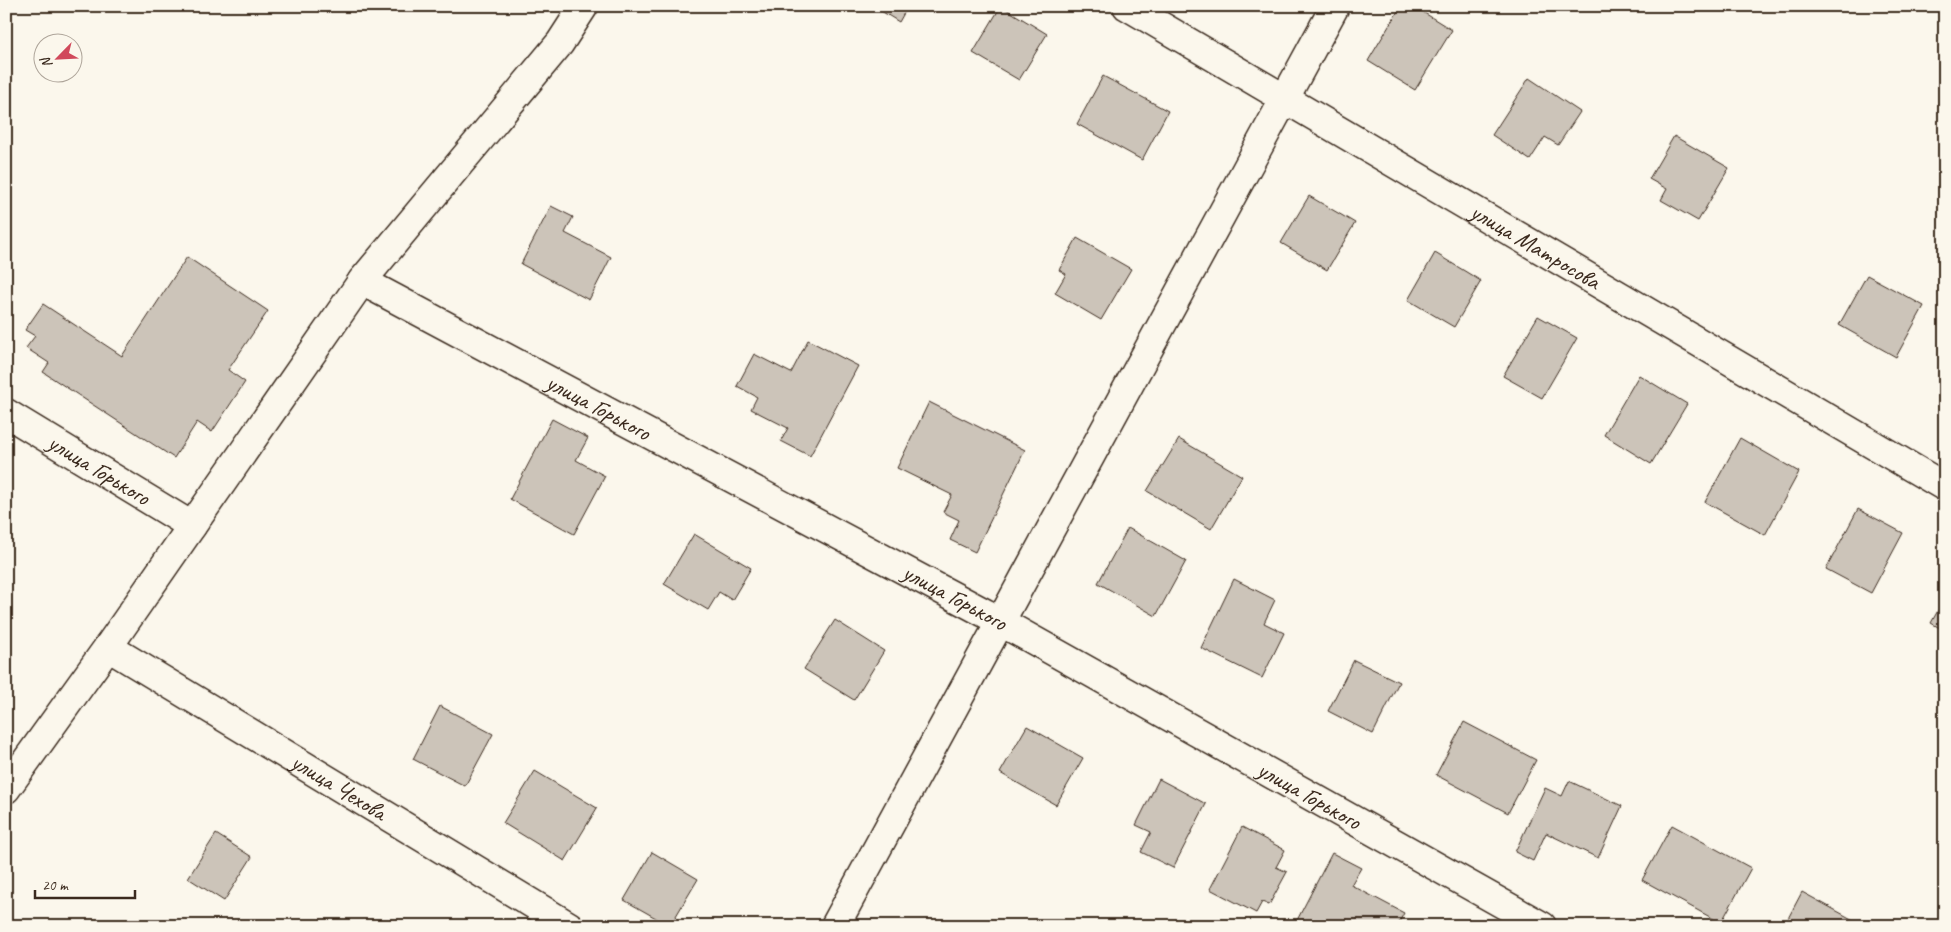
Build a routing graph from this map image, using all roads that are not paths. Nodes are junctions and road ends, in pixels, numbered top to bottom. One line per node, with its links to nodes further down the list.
1 (584, 6): 5 (street)
2 (1127, 6): 4 (street, улица Матросова)
3 (1335, 6): 4 (street)
4 (1285, 99): 7 (street, улица Матросова); 9 (street)
5 (362, 281): 8 (street); 9 (street, улица Горького)
6 (6, 413): 8 (street, улица Горького)
7 (1945, 487)
8 (192, 526): 10 (street)
9 (1000, 622): 13 (street); 14 (street, улица Горького)
10 (108, 647): 11 (street); 12 (street, улица Чехова)
11 (6, 789)
12 (569, 926)
13 (835, 926)
14 (1542, 926)

